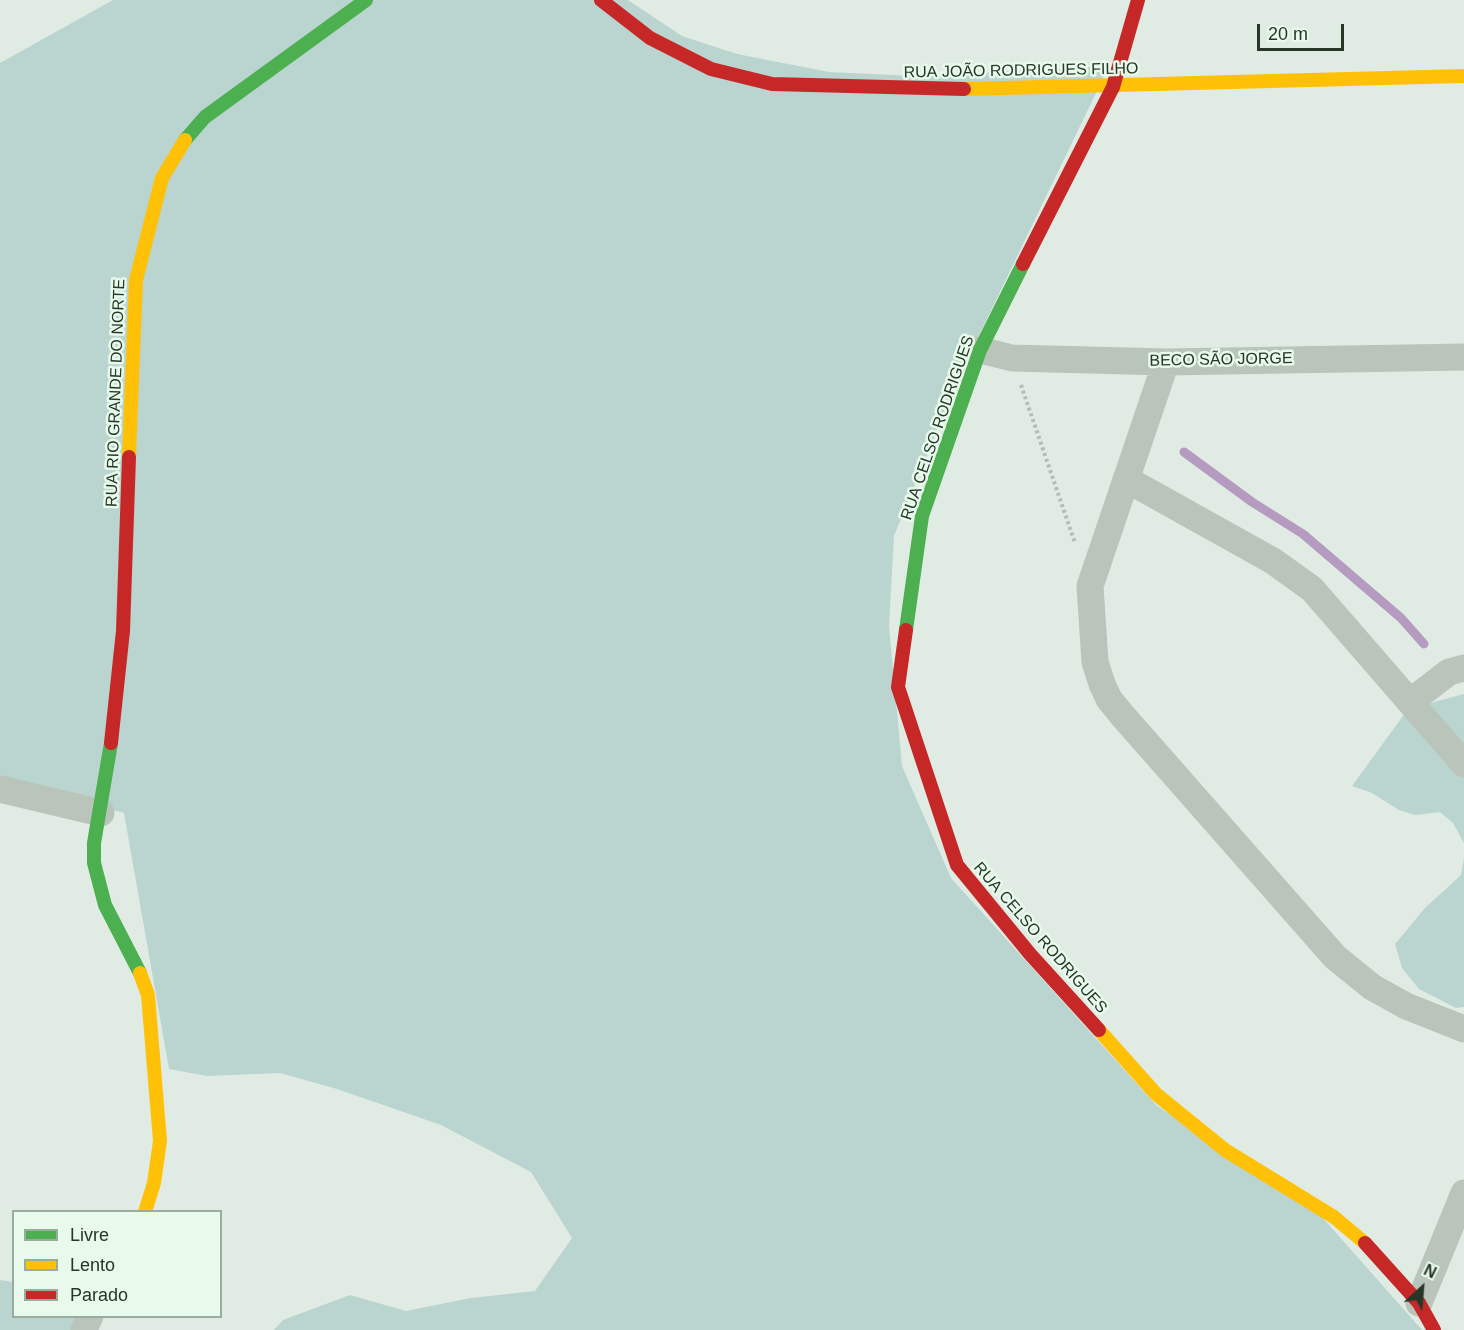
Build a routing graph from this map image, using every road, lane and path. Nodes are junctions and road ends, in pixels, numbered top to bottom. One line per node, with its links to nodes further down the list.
1 (366, 0): 16 (street, RUA RIO GRANDE DO NORTE)
2 (601, 0): 5 (street, RUA JOÃO RODRIGUES FILHO)
3 (1138, 0): 5 (street, RUA CELSO RODRIGUES)
4 (1464, 76): 5 (street, RUA JOÃO RODRIGUES FILHO)
5 (1113, 87): 6 (street, RUA CELSO RODRIGUES)
6 (980, 350): 8 (street, BECO SÃO JORGE); 20 (street, RUA CELSO RODRIGUES)
7 (1464, 357): 9 (street, BECO SÃO JORGE)
8 (1012, 358): 9 (street, BECO SÃO JORGE); 11 (path)
9 (1166, 362): 10 (street)
10 (1126, 479): 11 (street); 13 (street)
11 (1090, 586): 17 (street)
12 (1464, 668): 13 (street)
13 (1410, 702): 14 (street)
14 (1464, 764)
15 (0, 789): 16 (street)
16 (101, 813): 19 (street, RUA RIO GRANDE DO NORTE)
17 (1464, 1029)
18 (1464, 1193): 20 (street)
19 (146, 1210)
20 (1419, 1303): 21 (street, RUA CELSO RODRIGUES)
21 (1434, 1330)

